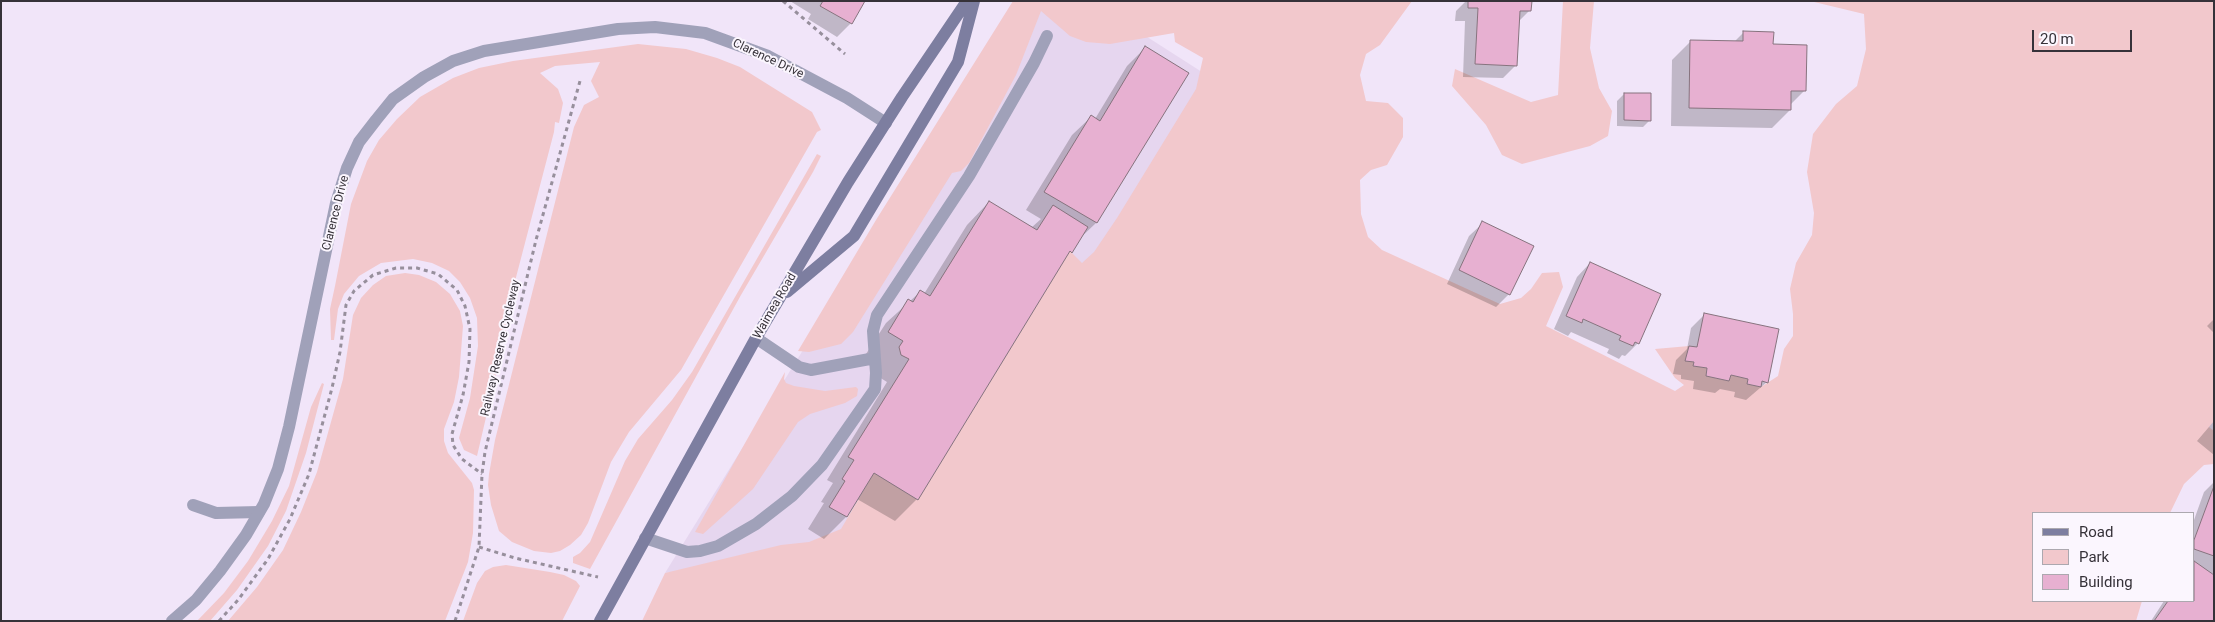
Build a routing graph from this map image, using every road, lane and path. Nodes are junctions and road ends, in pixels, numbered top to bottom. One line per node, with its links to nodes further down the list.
1 (783, 1): 5 (path)
2 (967, 1): 7 (main road, Waimea Road)
3 (974, 1): 8 (main road)
4 (1047, 36): 10 (street)
5 (845, 54)
6 (580, 81): 11 (path, Railway Reserve Cycleway)
7 (886, 123): 8 (main road, Waimea Road); 13 (street, Clarence Drive)
8 (781, 296): 9 (main road, Waimea Road)
9 (756, 338): 10 (street); 14 (main road, Waimea Road)
10 (875, 358): 14 (street)
11 (482, 474): 15 (path, Railway Reserve Cycleway); 18 (path)
12 (193, 505): 13 (street)
13 (259, 512): 17 (street, Clarence Drive)
14 (645, 538): 16 (main road, Waimea Road)
15 (479, 548): 16 (path); 19 (path, Railway Reserve Cycleway)
16 (620, 584): 20 (main road, Waimea Road)
17 (172, 621)
18 (219, 621)
19 (456, 621)
20 (600, 621)

